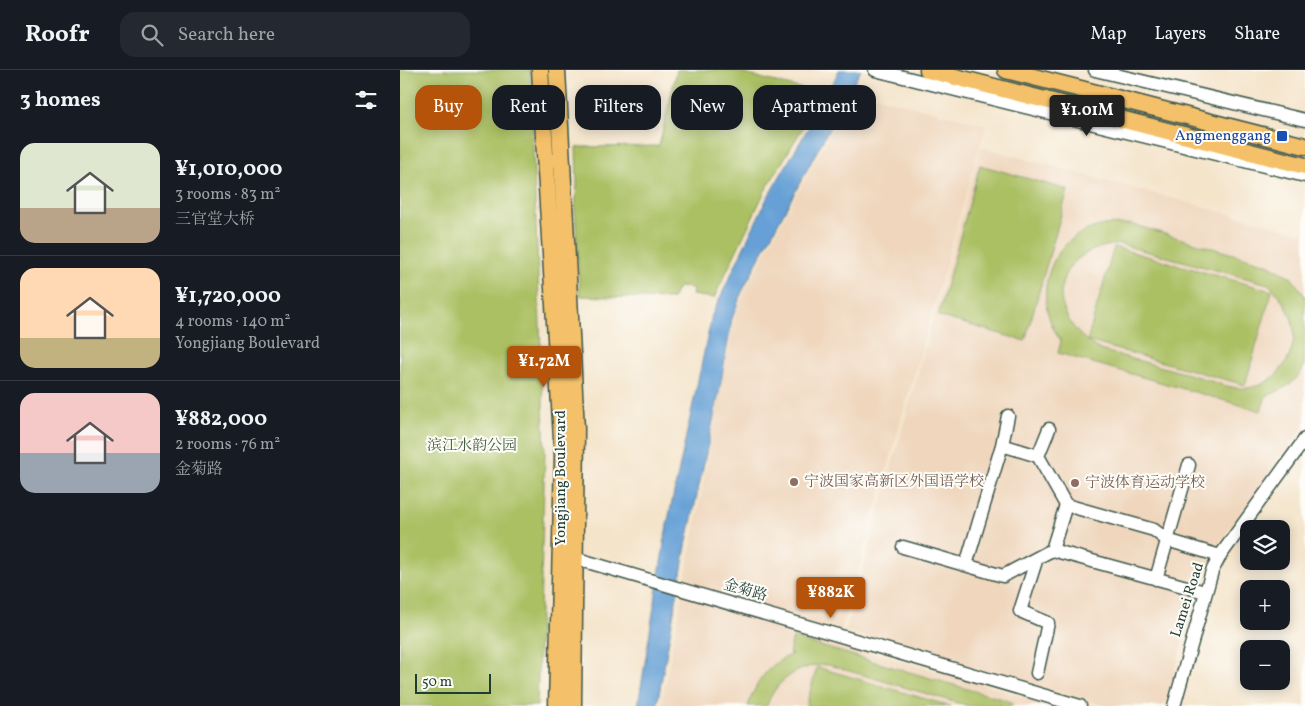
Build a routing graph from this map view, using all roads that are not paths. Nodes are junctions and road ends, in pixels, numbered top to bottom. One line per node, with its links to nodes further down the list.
1 (540, 70): 28 (main road, Yongjiang Boulevard)
2 (557, 70): 22 (main road, Yongjiang Boulevard)
3 (875, 70): 10 (street)
4 (928, 70): 9 (main road)
5 (1006, 70): 8 (main road)
6 (1095, 70): 7 (street)
7 (1305, 120)
8 (1305, 146)
9 (1305, 166)
10 (1305, 176)
11 (1008, 416): 14 (street)
12 (1049, 430): 15 (street)
13 (1305, 440): 21 (street, Lamei Road)
14 (1002, 445): 15 (street); 24 (street)
15 (1038, 456): 17 (street)
16 (1189, 465): 18 (street)
17 (1066, 505): 18 (street); 20 (street)
18 (1167, 540): 21 (street); 25 (street)
19 (903, 547): 24 (street)
20 (1052, 550): 23 (street); 25 (street)
21 (1220, 556): 26 (street, Lamei Road)
22 (574, 558): 29 (main road, Yongjiang Boulevard); 30 (street, 金菊路)
23 (1038, 558): 24 (street); 27 (street)
24 (966, 565)
25 (1156, 579): 26 (street)
26 (1205, 592): 31 (street, Lamei Road)
27 (1037, 673)
28 (557, 706)
29 (573, 706)
30 (1080, 706)
31 (1174, 706)

